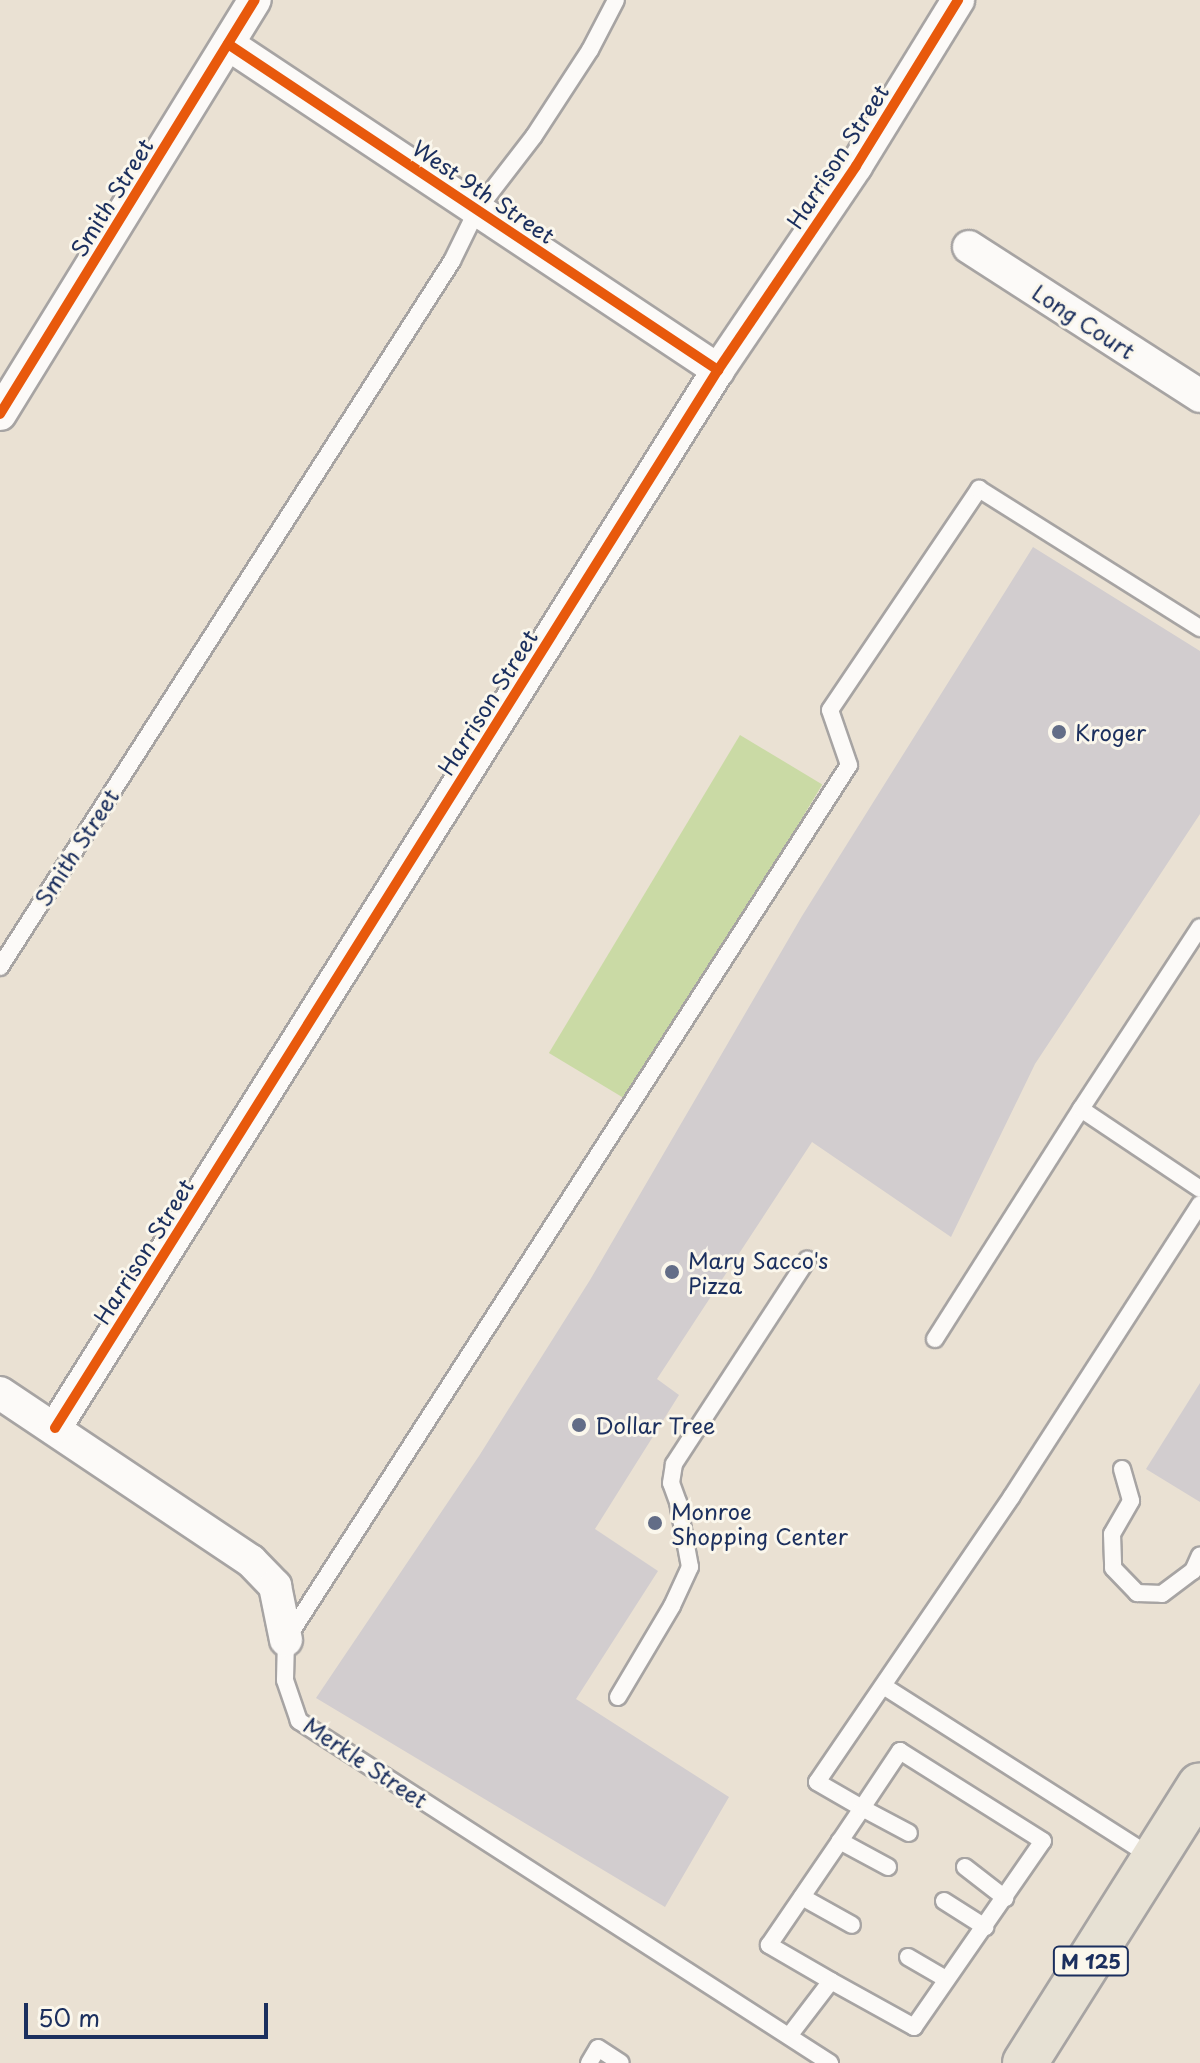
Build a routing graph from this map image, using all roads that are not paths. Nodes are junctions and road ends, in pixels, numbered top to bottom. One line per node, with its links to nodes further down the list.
1 (255, 0): 4 (street, Smith Street)
2 (616, 0): 5 (lane, Smith Street)
3 (958, 0): 7 (street, Harrison Street)
4 (228, 44): 5 (street, West 9th Street); 9 (street, Smith Street)
5 (477, 210): 7 (street, West 9th Street); 12 (lane, Smith Street)
6 (969, 247): 8 (street, Long Court)
7 (718, 370): 19 (street, Harrison Street)
8 (1200, 396)
9 (0, 414)
10 (1200, 628): 22 (lane)
11 (1200, 927): 13 (lane)
12 (0, 967)
13 (1081, 1109): 14 (lane); 17 (lane)
14 (1200, 1189)
15 (1200, 1204): 23 (lane)
16 (807, 1260): 24 (lane)
17 (935, 1339)
18 (0, 1393): 19 (street, Merkle Street)
19 (55, 1428): 22 (street, Merkle Street)
20 (1122, 1469): 21 (lane)
21 (1200, 1555)
22 (286, 1640): 40 (lane, Merkle Street)
23 (885, 1687): 26 (lane); 29 (lane)
24 (618, 1697)
25 (1200, 1785): 29 (main road, M 125)
26 (862, 1808): 27 (lane); 28 (lane); 33 (lane)
27 (909, 1833)
28 (840, 1841): 30 (lane); 32 (lane)
29 (1153, 1858): 44 (main road, M 125)
30 (888, 1867)
31 (965, 1867): 33 (lane)
32 (802, 1897): 35 (lane); 39 (lane)
33 (1005, 1898): 36 (lane)
34 (944, 1901): 36 (lane)
35 (852, 1925)
36 (985, 1927): 38 (lane)
37 (908, 1957): 38 (lane)
38 (946, 1979): 39 (lane)
39 (831, 1981): 40 (lane)
40 (789, 2036): 43 (lane, Merkle Street)
41 (589, 2063): 42 (lane)
42 (621, 2063)
43 (830, 2063)
44 (1025, 2063)

